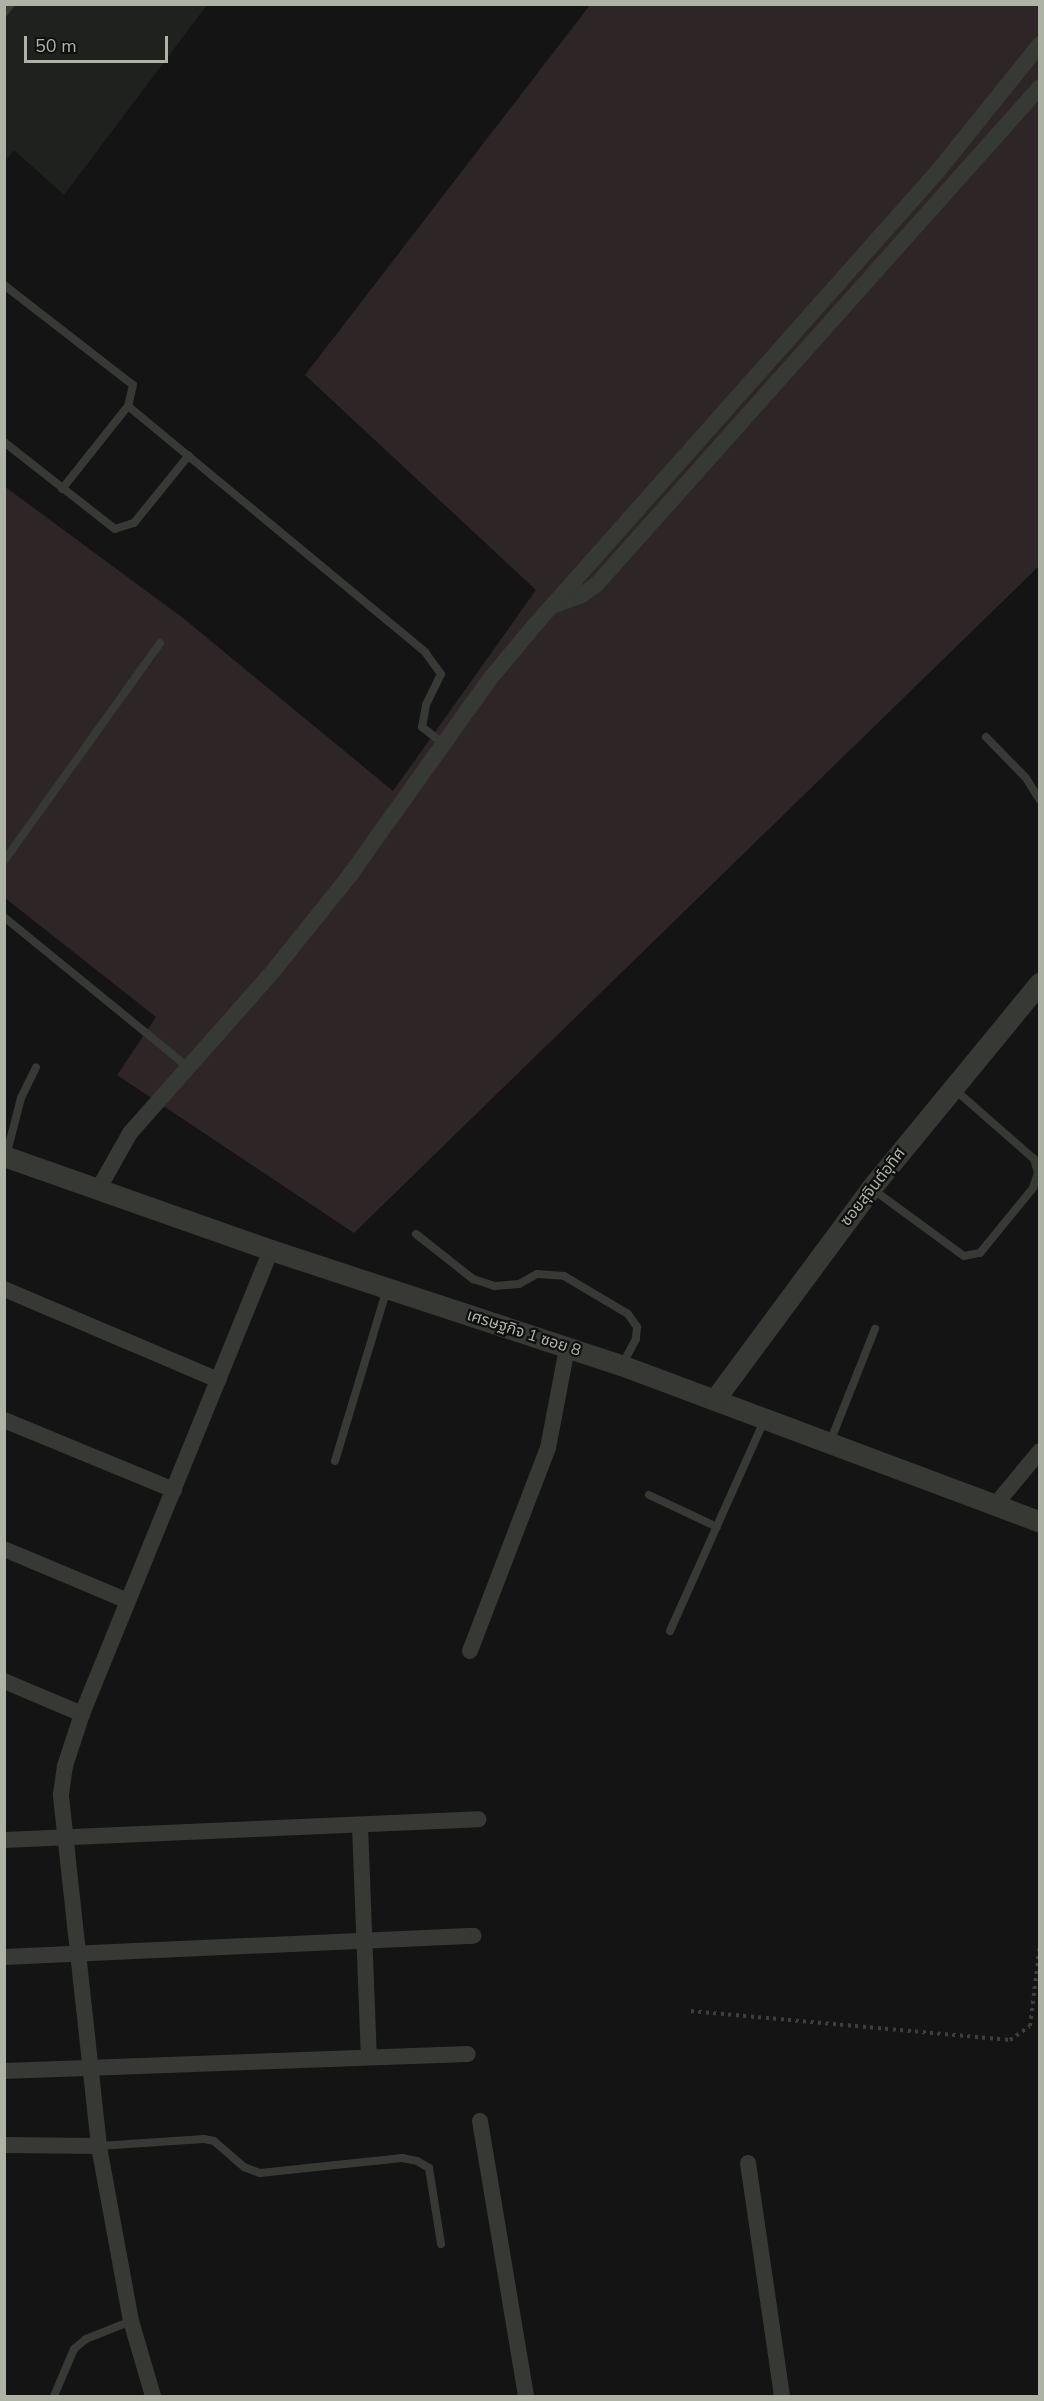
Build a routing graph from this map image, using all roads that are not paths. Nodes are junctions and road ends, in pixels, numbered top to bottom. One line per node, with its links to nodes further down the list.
1 (11, 4): 2 (lane)
2 (4, 13)
3 (1040, 44): 10 (street)
4 (1040, 87): 10 (street)
5 (4, 285): 6 (lane)
6 (128, 406): 8 (lane); 9 (lane)
7 (4, 442): 9 (lane)
8 (189, 455): 9 (lane); 13 (lane)
9 (62, 489)
10 (550, 607): 13 (street)
11 (160, 643): 15 (lane)
12 (986, 737): 14 (lane)
13 (445, 744): 19 (street)
14 (1040, 800)
15 (4, 861)
16 (4, 917): 19 (lane)
17 (1040, 982): 20 (street, ซอยสุจินต์อุทิศ)
18 (36, 1067): 21 (lane)
19 (190, 1068): 22 (street)
20 (953, 1088): 23 (street, ซอยสุจินต์อุทิศ); 23 (lane)
21 (5, 1156): 22 (street, เศรษฐกิจ 1 ซอย 8)
22 (99, 1188): 25 (street, เศรษฐกิจ 1 ซอย 8)
23 (871, 1188): 32 (street, ซอยสุจินต์อุทิศ)
24 (416, 1234): 30 (lane)
25 (271, 1250): 26 (street, เศรษฐกิจ 1 ซอย 8); 31 (street)
26 (388, 1288): 29 (street, เศรษฐกิจ 1 ซอย 8); 37 (lane)
27 (4, 1289): 31 (street)
28 (875, 1329): 35 (lane)
29 (567, 1348): 30 (street, เศรษฐกิจ 1 ซอย 8); 46 (street)
30 (621, 1365): 32 (street, เศรษฐกิจ 1 ซอย 8)
31 (218, 1380): 38 (street)
32 (715, 1399): 33 (street, เศรษฐกิจ 1 ซอย 8)
33 (766, 1417): 35 (street, เศรษฐกิจ 1 ซอย 8); 42 (lane)
34 (4, 1420): 38 (street)
35 (830, 1442): 40 (street, เศรษฐกิจ 1 ซอย 8)
36 (1040, 1451): 40 (street)
37 (336, 1461)
38 (174, 1490): 44 (street)
39 (649, 1495): 42 (lane)
40 (995, 1504): 41 (street, เศรษฐกิจ 1 ซอย 8)
41 (1040, 1522)
42 (717, 1527): 45 (lane)
43 (4, 1549): 44 (street)
44 (128, 1601): 48 (street)
45 (670, 1630)
46 (470, 1651)
47 (4, 1681): 48 (street)
48 (82, 1714): 51 (street)
49 (479, 1819): 50 (street)
50 (360, 1826): 51 (street); 54 (street)
51 (64, 1839): 52 (street); 55 (street)
52 (4, 1840)
53 (474, 1936): 54 (street)
54 (367, 1939): 55 (street); 58 (street)
55 (77, 1955): 56 (street); 59 (street)
56 (4, 1956)
57 (468, 2054): 58 (street)
58 (369, 2056): 59 (street)
59 (90, 2070): 60 (street); 63 (street)
60 (4, 2071)
61 (480, 2121): 69 (street)
62 (4, 2145): 63 (street)
63 (99, 2146): 65 (lane); 66 (street)
64 (748, 2163): 70 (street)
65 (441, 2244)
66 (131, 2321): 67 (lane); 68 (street)
67 (54, 2397)
68 (153, 2397)
69 (526, 2397)
70 (782, 2397)

